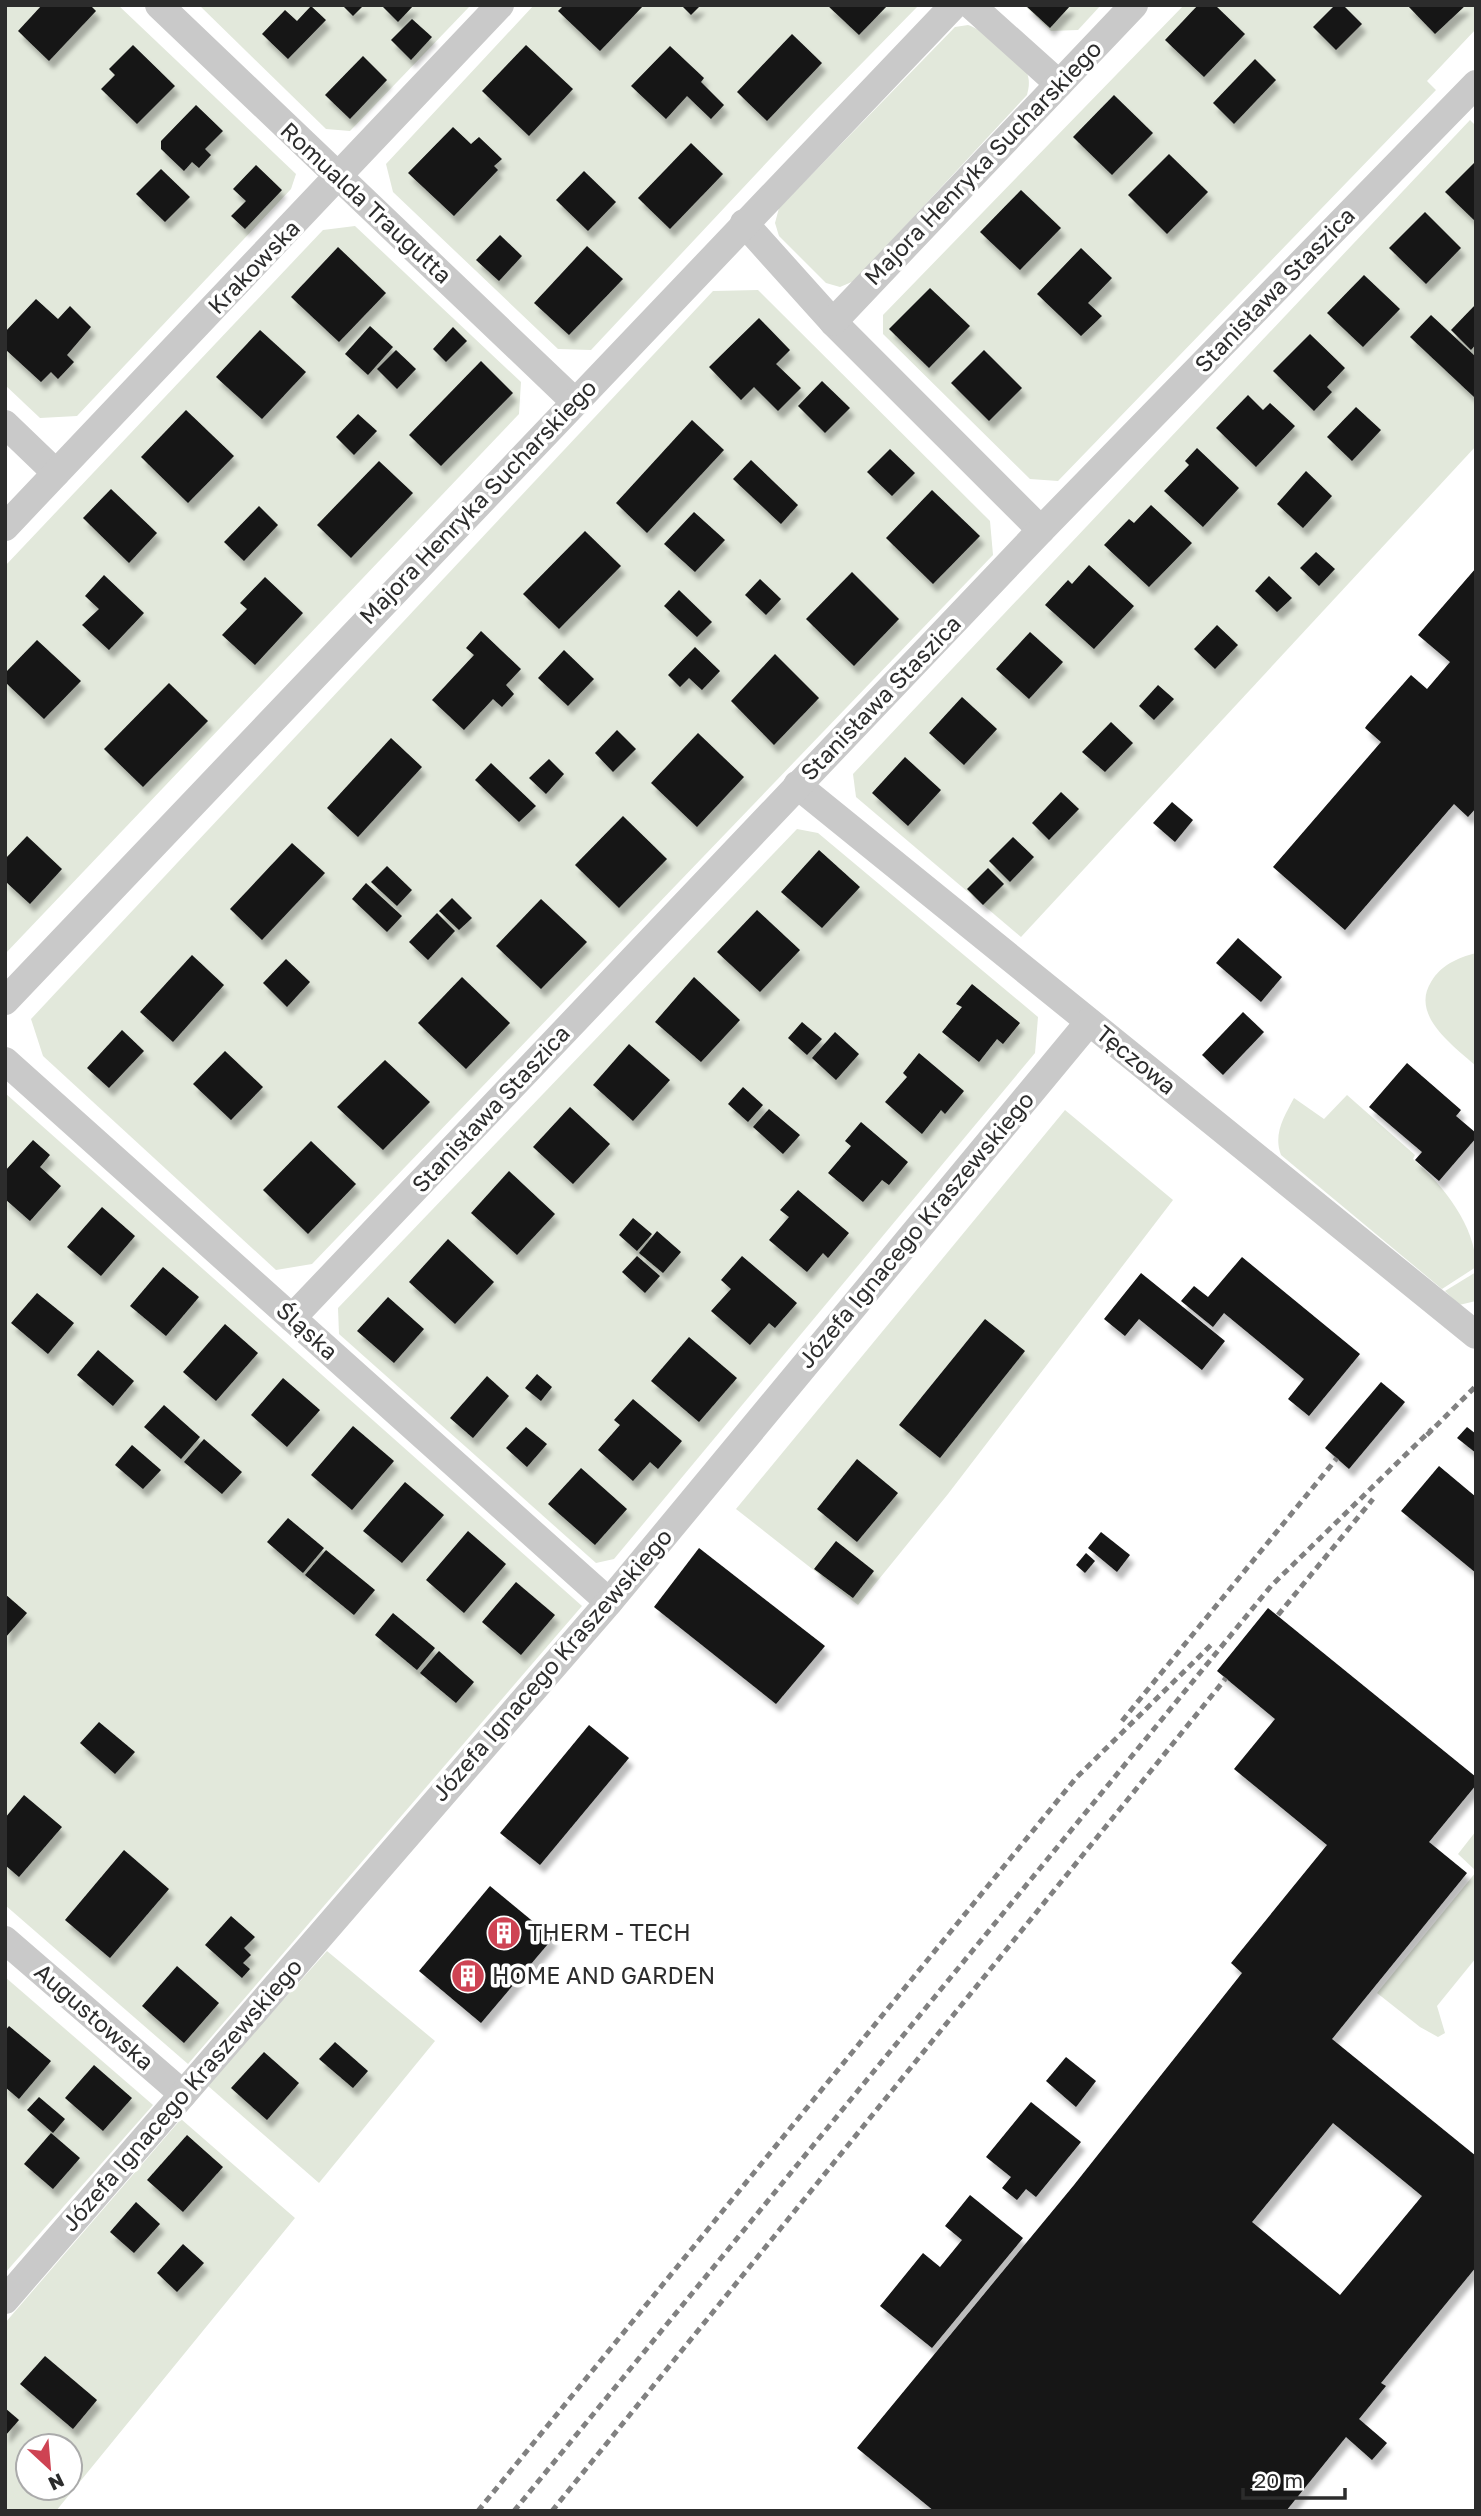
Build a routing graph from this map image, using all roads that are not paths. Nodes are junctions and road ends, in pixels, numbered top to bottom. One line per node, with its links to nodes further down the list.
1 (159, 5): 8 (street, Romualda Traugutta)
2 (500, 5): 8 (street, Krakowska)
3 (954, 5): 9 (street, Majora Henryka Sucharskiego)
4 (971, 5): 6 (street)
5 (1134, 5): 6 (street, Majora Henryka Sucharskiego)
6 (1059, 84): 10 (street, Majora Henryka Sucharskiego)
7 (1476, 84): 15 (street, Stanisława Staszica)
8 (339, 178): 11 (street, Romualda Traugutta); 13 (street, Krakowska)
9 (744, 223): 10 (street); 11 (street, Majora Henryka Sucharskiego)
10 (833, 321): 15 (street)
11 (574, 401): 17 (street, Majora Henryka Sucharskiego)
12 (5, 424): 13 (street)
13 (56, 473): 14 (street, Krakowska)
14 (5, 527)
15 (1041, 530): 16 (street, Stanisława Staszica)
16 (797, 785): 18 (street, Tęczowa); 20 (street, Stanisława Staszica)
17 (5, 1001)
18 (1088, 1022): 21 (street, Tęczowa); 22 (street, Józefa Ignacego Kraszewskiego)
19 (5, 1061): 20 (street, Śląska)
20 (292, 1318): 22 (street, Śląska)
21 (1476, 1335)
22 (609, 1602): 24 (street, Józefa Ignacego Kraszewskiego)
23 (5, 1940): 24 (street, Augustowska)
24 (183, 2094): 25 (street, Józefa Ignacego Kraszewskiego)
25 (5, 2300)

